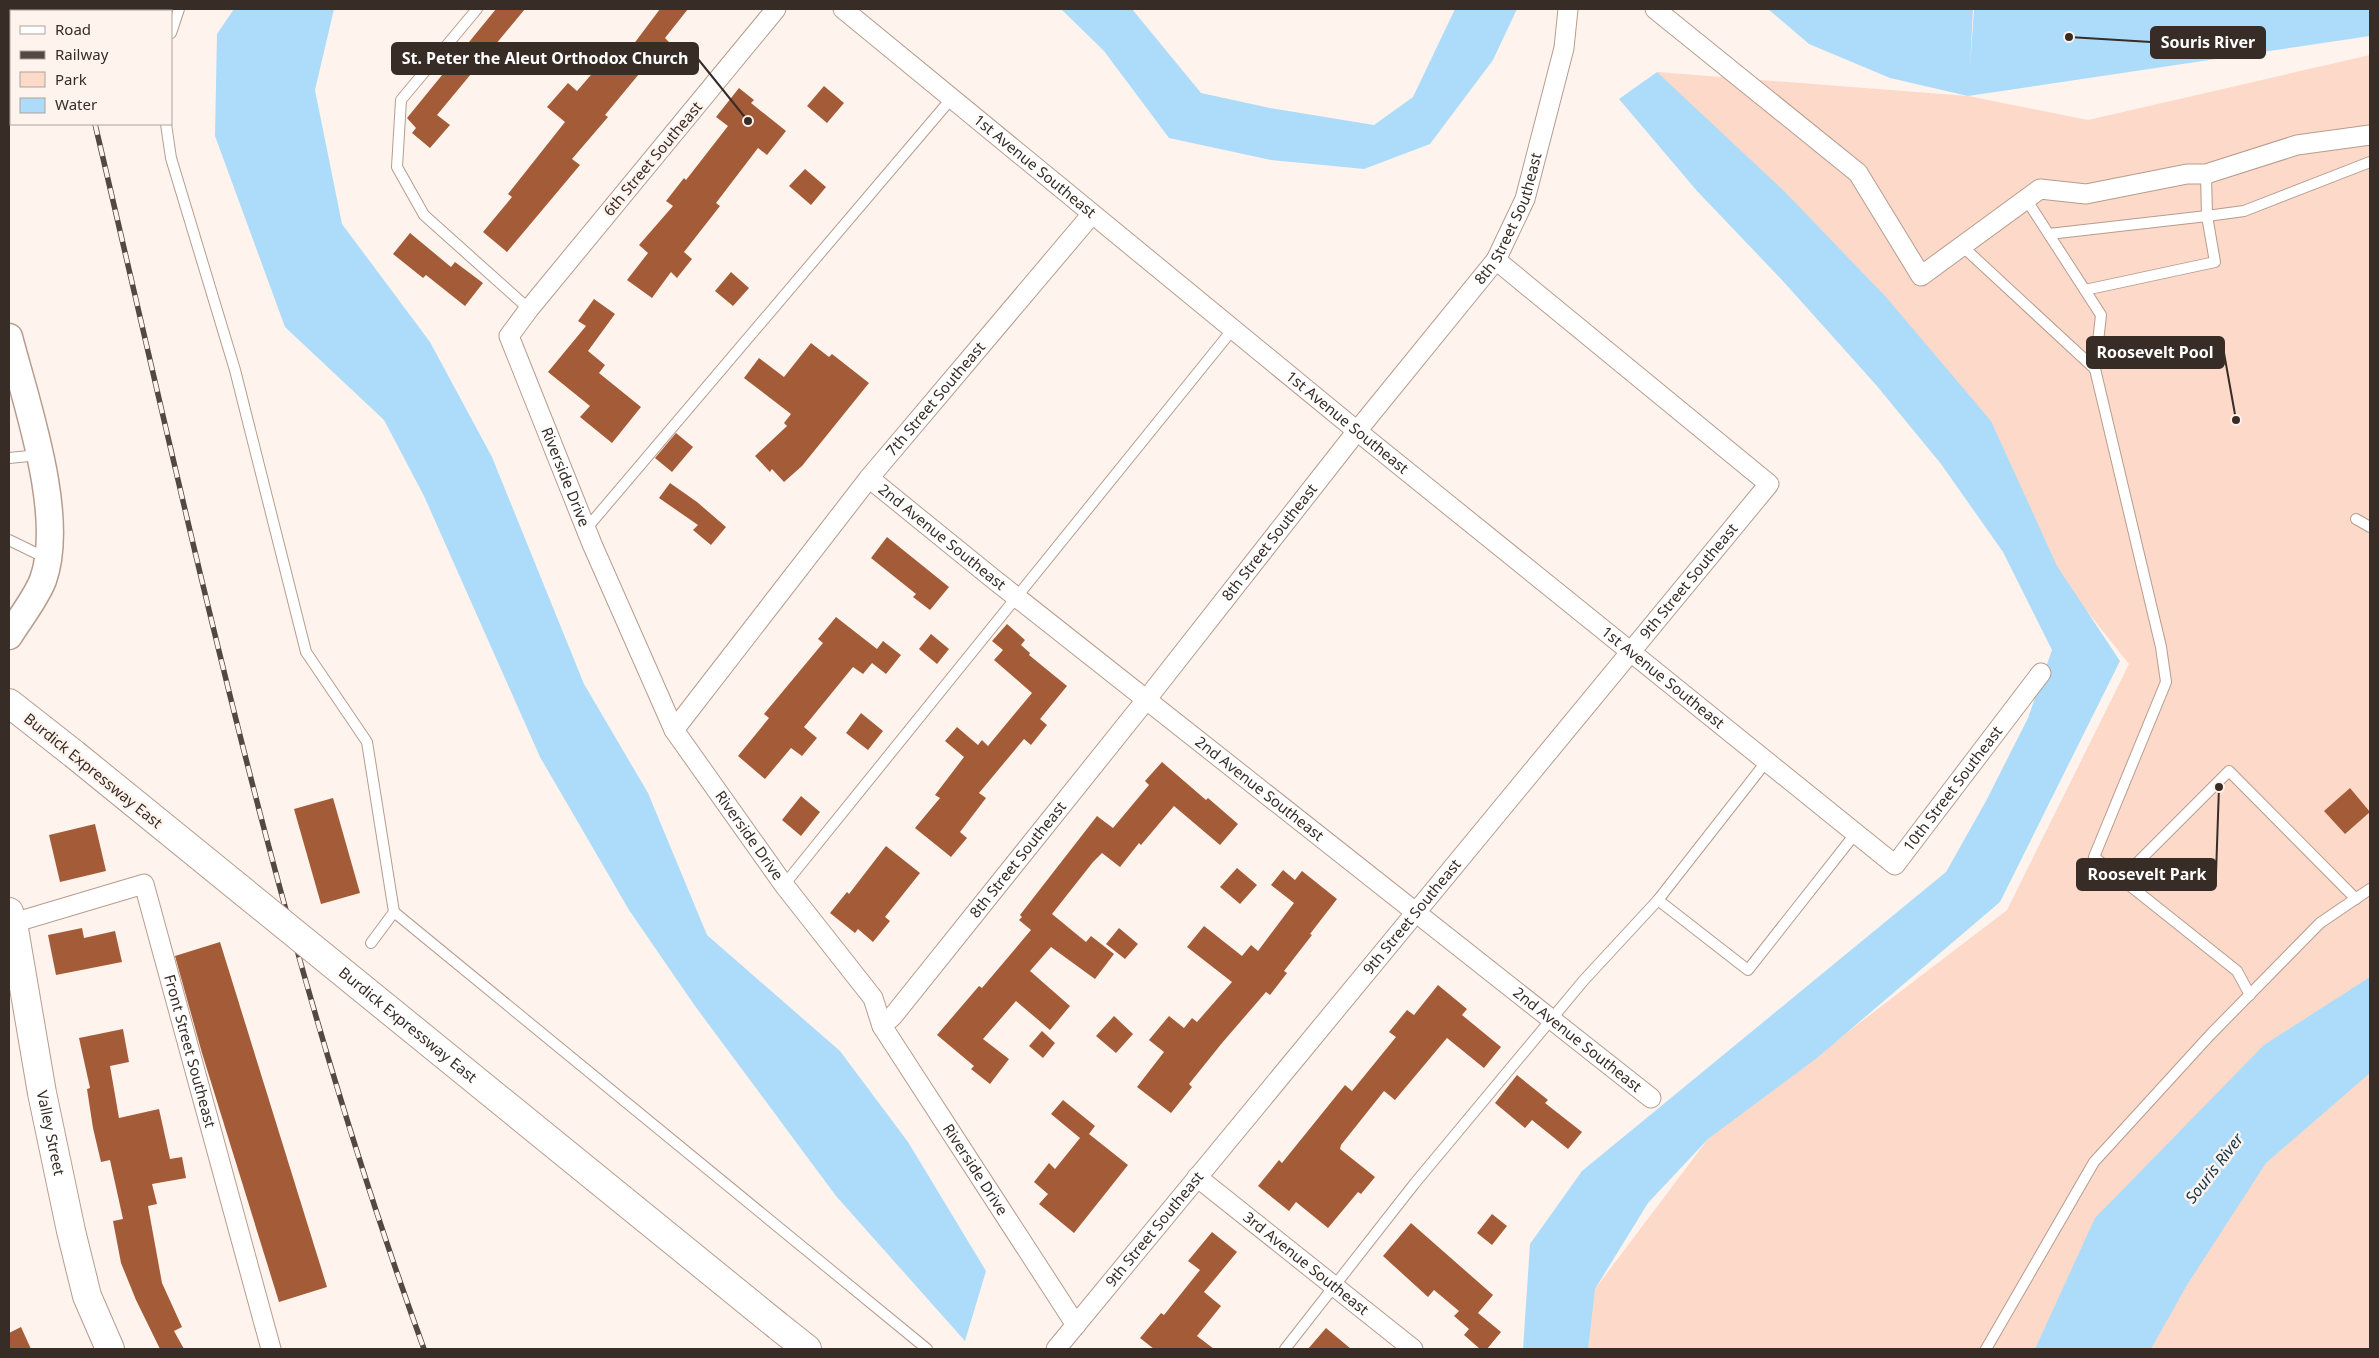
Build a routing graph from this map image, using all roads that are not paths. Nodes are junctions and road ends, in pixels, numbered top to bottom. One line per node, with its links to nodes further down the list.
1 (178, 9): 7 (lane)
2 (477, 9): 20 (lane)
3 (776, 9): 20 (street, 6th Street Southeast)
4 (843, 9): 8 (street, 1st Avenue Southeast)
5 (1655, 9): 17 (street)
6 (1568, 12): 18 (street, 8th Street Southeast)
7 (172, 30)
8 (951, 99): 14 (street, 1st Avenue Southeast); 30 (lane)
9 (166, 125): 47 (lane)
10 (2370, 135): 12 (street)
11 (2370, 162): 15 (lane)
12 (2206, 174): 13 (street); 15 (lane)
13 (2026, 199): 16 (lane); 17 (street)
14 (1092, 214): 21 (street, 1st Avenue Southeast); 27 (street, 7th Street Southeast)
15 (2207, 216): 16 (lane); 19 (lane)
16 (2049, 234): 19 (lane)
17 (1961, 246): 23 (lane)
18 (1496, 260): 24 (street, 8th Street Southeast); 35 (street, 9th Street Southeast)
19 (2085, 290): 23 (lane)
20 (529, 309): 30 (street, Riverside Drive)
21 (1233, 329): 24 (street, 1st Avenue Southeast); 33 (lane)
22 (9, 337): 25 (street)
23 (2095, 369): 42 (lane)
24 (1357, 431): 35 (street, 1st Avenue Southeast); 37 (street, 8th Street Southeast)
25 (39, 455): 26 (lane); 32 (street)
26 (9, 458)
27 (869, 478): 33 (street, 2nd Avenue Southeast); 39 (street, 7th Street Southeast)
28 (2356, 519): 29 (lane)
29 (2370, 527)
30 (586, 529): 39 (street, Riverside Drive)
31 (9, 540): 32 (lane)
32 (48, 558): 34 (street)
33 (1015, 596): 37 (street, 2nd Avenue Southeast); 43 (lane)
34 (9, 636)
35 (1630, 652): 40 (street, 1st Avenue Southeast); 48 (street, 9th Street Southeast)
36 (2041, 673): 41 (street, 10th Street Southeast)
37 (1146, 700): 48 (street, 2nd Avenue Southeast); 53 (street, 8th Street Southeast)
38 (9, 703): 60 (main road, Burdick Expressway East, bridge)
39 (674, 730): 43 (street, Riverside Drive)
40 (1766, 762): 41 (street, 1st Avenue Southeast); 46 (lane)
41 (1855, 834): 46 (lane)
42 (2122, 878): 45 (lane); 51 (lane)
43 (784, 885): 53 (street, Riverside Drive)
44 (2370, 889): 45 (lane)
45 (2356, 898): 51 (lane)
46 (1658, 900): 52 (lane)
47 (394, 912): 50 (lane); 61 (lane)
48 (1415, 912): 52 (street, 2nd Avenue Southeast); 55 (street, 9th Street Southeast)
49 (12, 929): 58 (main road, Valley Street); 59 (street, Front Street Southeast)
50 (371, 944)
51 (2250, 995): 65 (lane)
52 (1552, 1020): 54 (street, 2nd Avenue Southeast); 56 (lane)
53 (882, 1026): 57 (street, Riverside Drive)
54 (1651, 1098)
55 (1197, 1177): 56 (street, 3rd Avenue Southeast); 57 (street, 9th Street Southeast)
56 (1334, 1286): 63 (lane); 64 (street, 3rd Avenue Southeast)
57 (1076, 1325): 62 (street, 9th Street Southeast)
58 (110, 1349)
59 (271, 1349)
60 (807, 1349)
61 (927, 1349)
62 (1056, 1349)
63 (1285, 1349)
64 (1413, 1349)
65 (1986, 1349)

